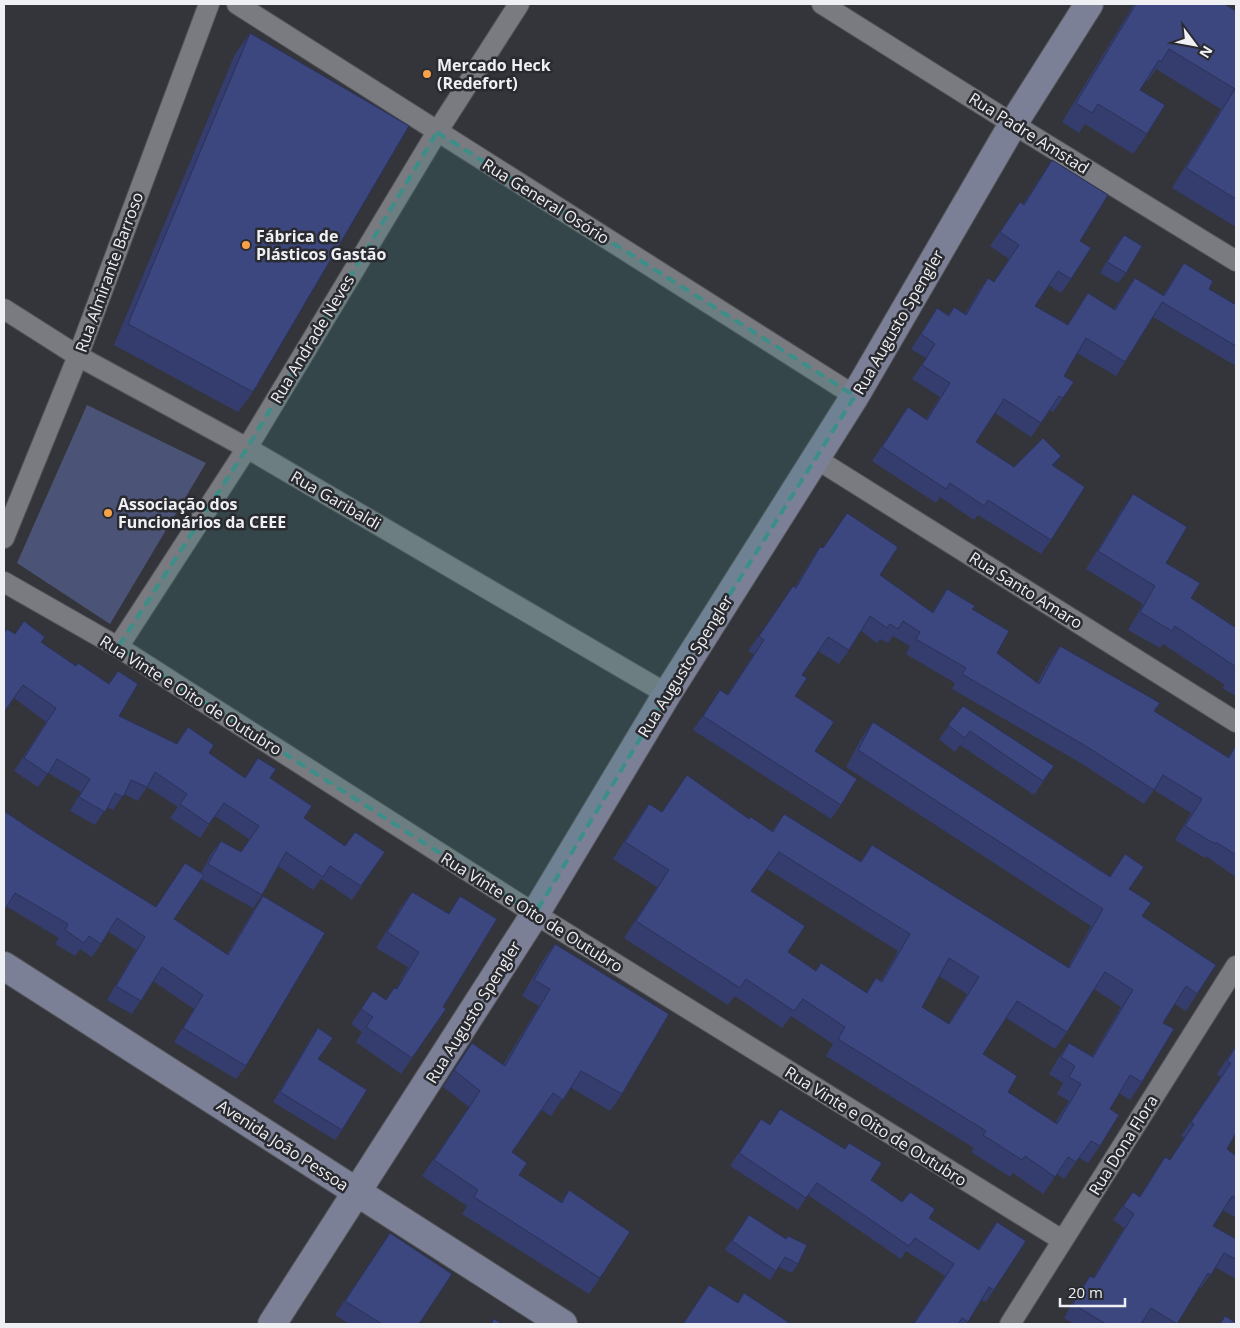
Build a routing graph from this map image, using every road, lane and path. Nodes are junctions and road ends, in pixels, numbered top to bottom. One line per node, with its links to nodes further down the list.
1 (209, 4): 10 (street, Rua Almirante Barroso)
2 (237, 4): 7 (street, Rua General Osório)
3 (519, 4): 7 (street, Rua Andrade Neves)
4 (822, 4): 6 (street, Rua Padre Amstad)
5 (1089, 4): 6 (street, Rua Augusto Spengler)
6 (1013, 124): 8 (street, Rua Padre Amstad); 11 (street, Rua Augusto Spengler)
7 (437, 132): 11 (street, Rua General Osório); 12 (street, Rua Andrade Neves)
8 (1236, 260)
9 (4, 309): 10 (street, Rua Garibaldi)
10 (78, 356): 12 (street, Rua Garibaldi); 14 (street, Rua Almirante Barroso)
11 (855, 396): 13 (street, Rua Augusto Spengler)
12 (247, 448): 16 (street, Rua Andrade Neves); 17 (street, Rua Garibaldi)
13 (815, 458): 17 (street, Rua Augusto Spengler); 18 (street, Rua Santo Amaro)
14 (4, 538)
15 (4, 582): 16 (street, Rua Vinte e Oito de Outubro)
16 (118, 647): 19 (street, Rua Vinte e Oito de Outubro)
17 (667, 694): 19 (street, Rua Augusto Spengler)
18 (1236, 722)
19 (535, 914): 22 (street, Rua Augusto Spengler); 23 (street, Rua Vinte e Oito de Outubro)
20 (4, 966): 22 (street, Avenida João Pessoa)
21 (1236, 966): 23 (street, Rua Dona Flora)
22 (358, 1193): 24 (street, Rua Augusto Spengler); 25 (street, Avenida João Pessoa)
23 (1062, 1240): 26 (street, Rua Dona Flora)
24 (272, 1324)
25 (563, 1324)
26 (1010, 1324)

